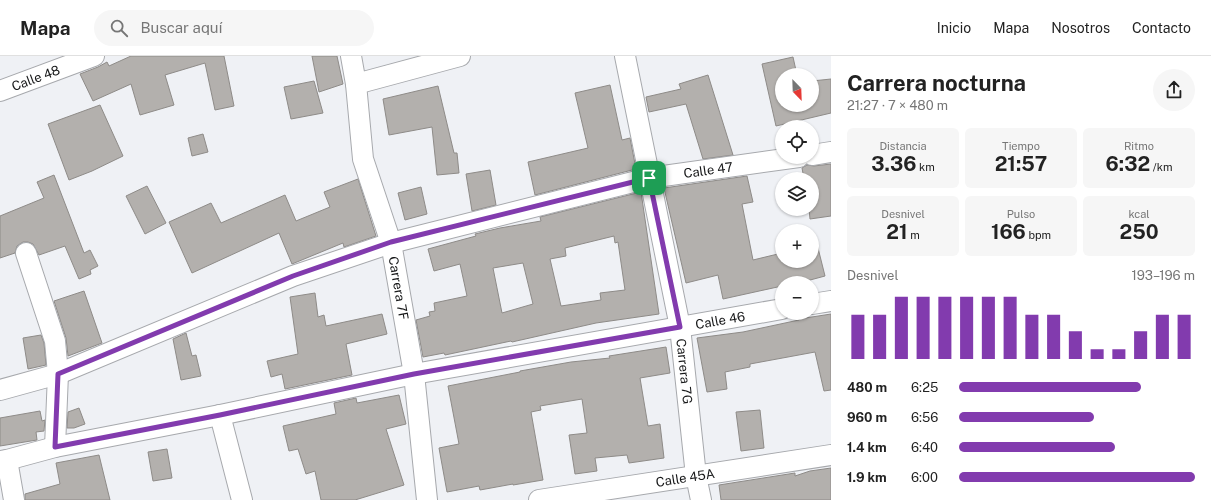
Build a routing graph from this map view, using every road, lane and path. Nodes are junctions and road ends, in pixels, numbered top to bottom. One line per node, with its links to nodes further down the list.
1 (94, 56): 6 (street, Calle 48)
2 (351, 56): 5 (street, Carrera 7F)
3 (460, 56): 5 (street)
4 (625, 56): 10 (street, Carrera 7G)
5 (356, 84): 11 (street, Carrera 7F)
6 (0, 91)
7 (831, 152): 8 (street)
8 (819, 154)
9 (775, 160): 10 (street, Calle 47)
10 (649, 178): 11 (street, Calle 47); 16 (street, Carrera 7G)
11 (391, 242): 17 (street, Calle 47); 18 (street, Carrera 7F)
12 (26, 253): 17 (street)
13 (831, 301): 14 (street)
14 (819, 303)
15 (775, 310): 16 (street, Calle 46)
16 (680, 327): 18 (street, Calle 46); 24 (street, Carrera 7G)
17 (58, 374): 19 (street, Calle 47); 21 (street)
18 (414, 374): 20 (street, Calle 46); 27 (street, Carrera 7F)
19 (0, 390)
20 (220, 415): 21 (street, Calle 46); 26 (street)
21 (55, 447): 23 (street, Calle 46)
22 (831, 455): 24 (street, Calle 45A)
23 (4, 460): 25 (street)
24 (696, 476): 28 (street, Calle 45A); 29 (street, Carrera 7G)
25 (14, 500)
26 (242, 500)
27 (427, 500)
28 (539, 500)
29 (701, 500)

